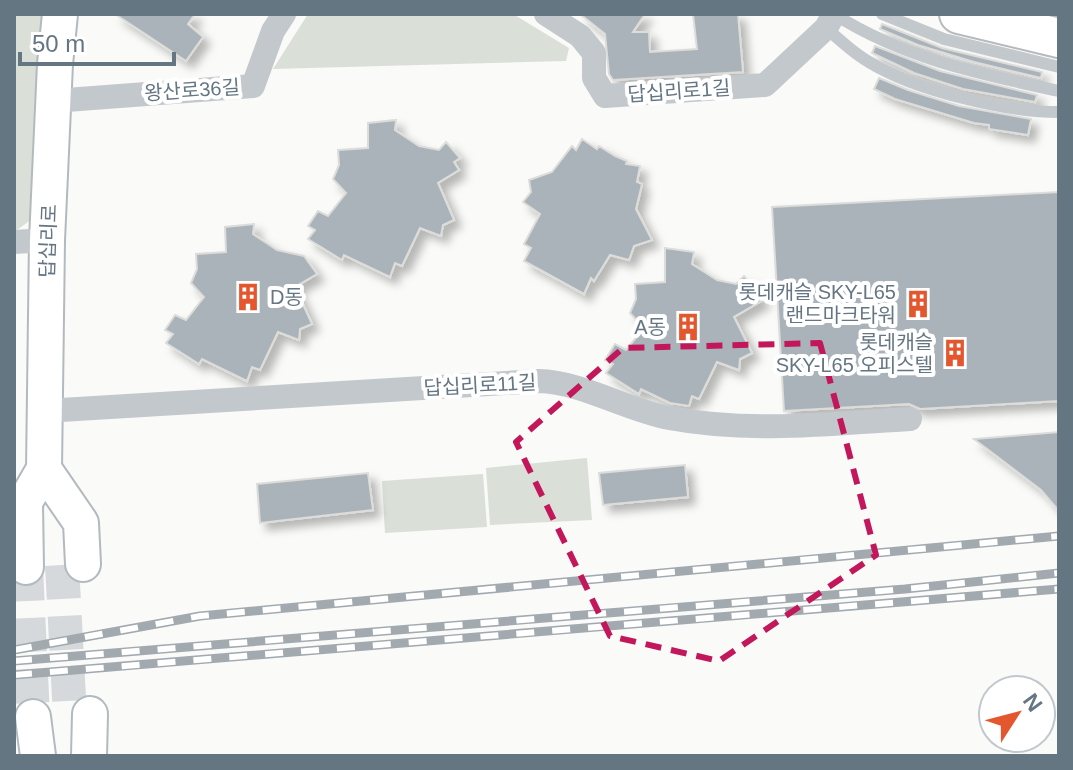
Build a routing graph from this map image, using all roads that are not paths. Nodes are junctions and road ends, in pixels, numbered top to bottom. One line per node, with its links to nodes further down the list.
1 (60, 14): 10 (main road, 답십리로)
2 (284, 14): 10 (street, 왕산로36길)
3 (546, 14): 6 (street, 답십리로1길)
4 (882, 14): 8 (lane)
5 (959, 14): 7 (main road)
6 (831, 19): 9 (lane); 11 (lane)
7 (1059, 38)
8 (1059, 67)
9 (1059, 91)
10 (53, 101): 12 (main road, 답십리로)
11 (1059, 112)
12 (31, 241): 13 (main road, 답십리로)
13 (44, 411): 14 (street, 답십리로11길); 15 (main road, 답십리로)
14 (910, 419)
15 (54, 483): 16 (main road, 답십리로); 17 (main road, 답십리로)
16 (18, 509): 18 (main road, 답십리로)
17 (72, 564)
18 (26, 567)
19 (24, 718): 20 (main road); 21 (main road)
20 (16, 756)
21 (38, 756)
22 (79, 756): 23 (main road)
23 (89, 756)

